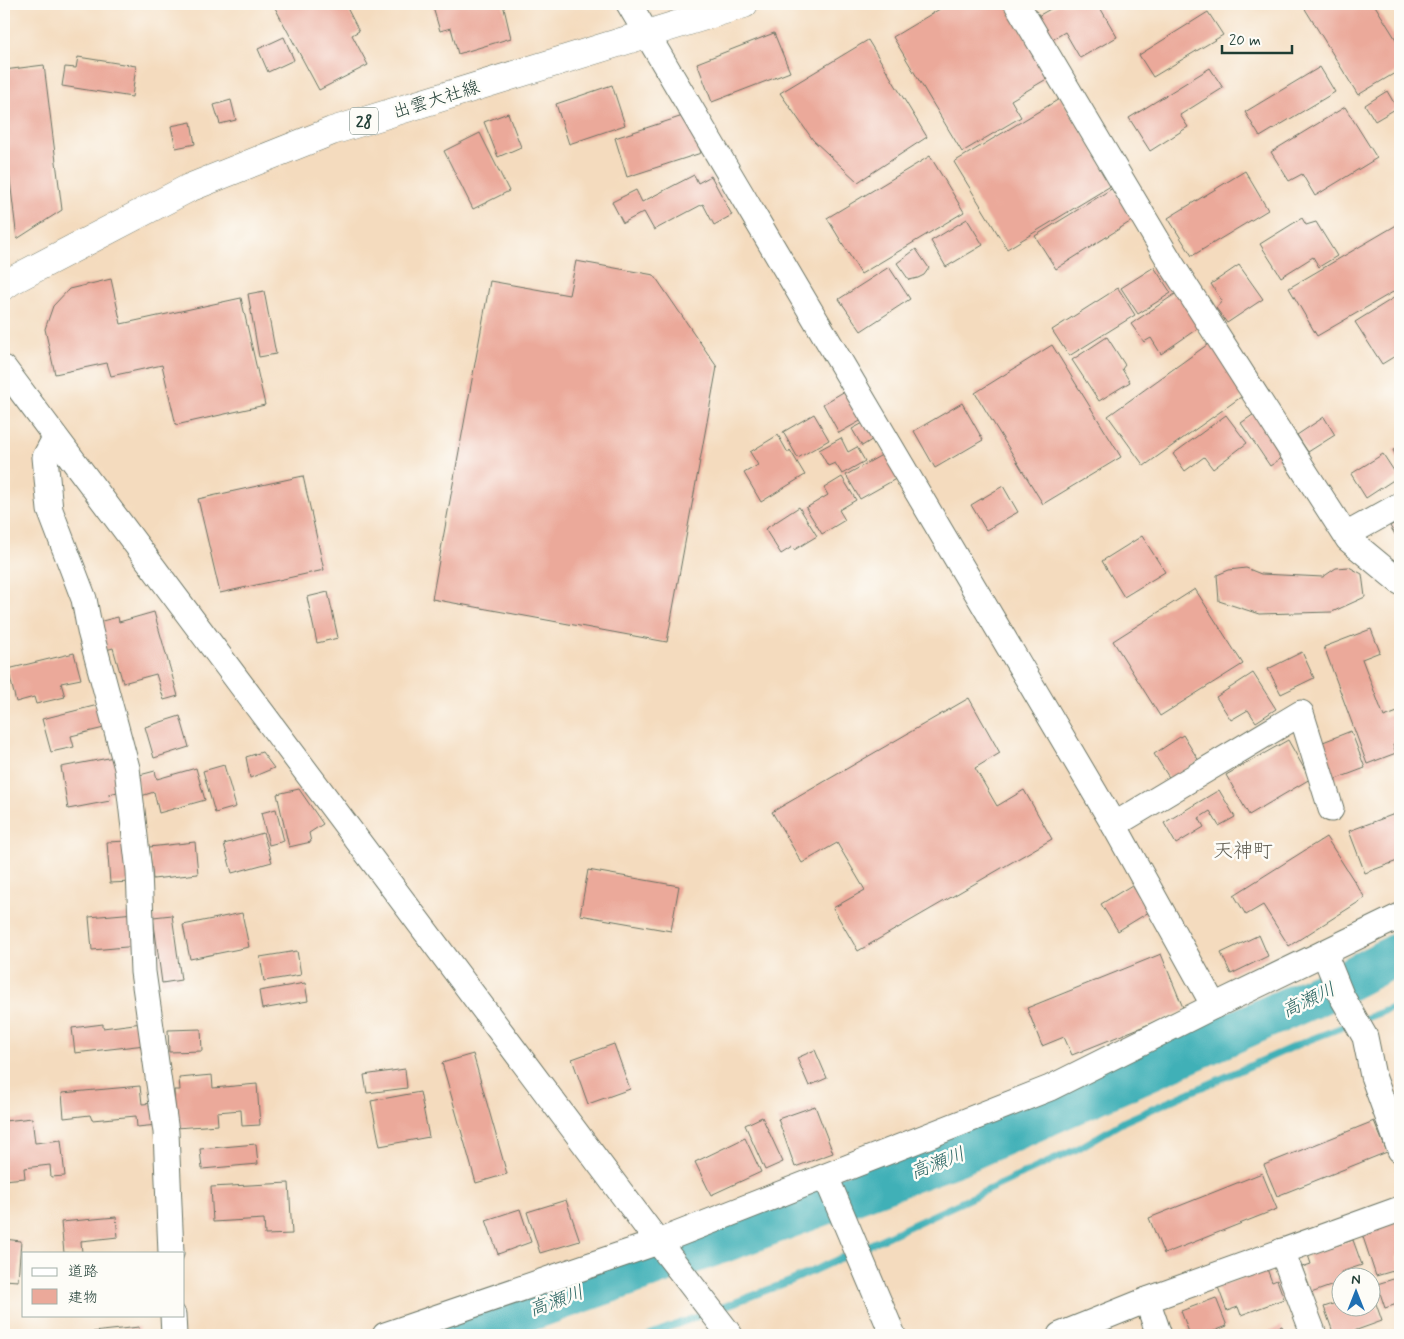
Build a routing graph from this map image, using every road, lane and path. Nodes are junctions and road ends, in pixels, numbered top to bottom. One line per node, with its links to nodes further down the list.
1 (629, 4): 4 (street)
2 (744, 4): 4 (main road, 出雲大社線 / 28)
3 (1017, 4): 9 (street)
4 (647, 34): 5 (main road, 出雲大社線 / 28); 12 (street)
5 (4, 286)
6 (4, 368): 7 (street)
7 (55, 438): 19 (street); 21 (street)
8 (1400, 505): 9 (street)
9 (1346, 534): 10 (street)
10 (1400, 582)
11 (1331, 809): 12 (street)
12 (1114, 825): 15 (street)
13 (1400, 916): 14 (street)
14 (1324, 954): 15 (street); 16 (street)
15 (1214, 1006): 17 (street)
16 (1400, 1150)
17 (826, 1177): 19 (street); 27 (street)
18 (1400, 1209): 20 (street)
19 (658, 1242): 24 (street); 26 (street)
20 (1282, 1251): 22 (street); 30 (street)
21 (171, 1252)
22 (1147, 1300): 28 (street); 29 (street)
23 (173, 1316): 25 (street)
24 (729, 1334)
25 (174, 1335)
26 (385, 1335)
27 (893, 1335)
28 (1060, 1335)
29 (1159, 1335)
30 (1314, 1335)

